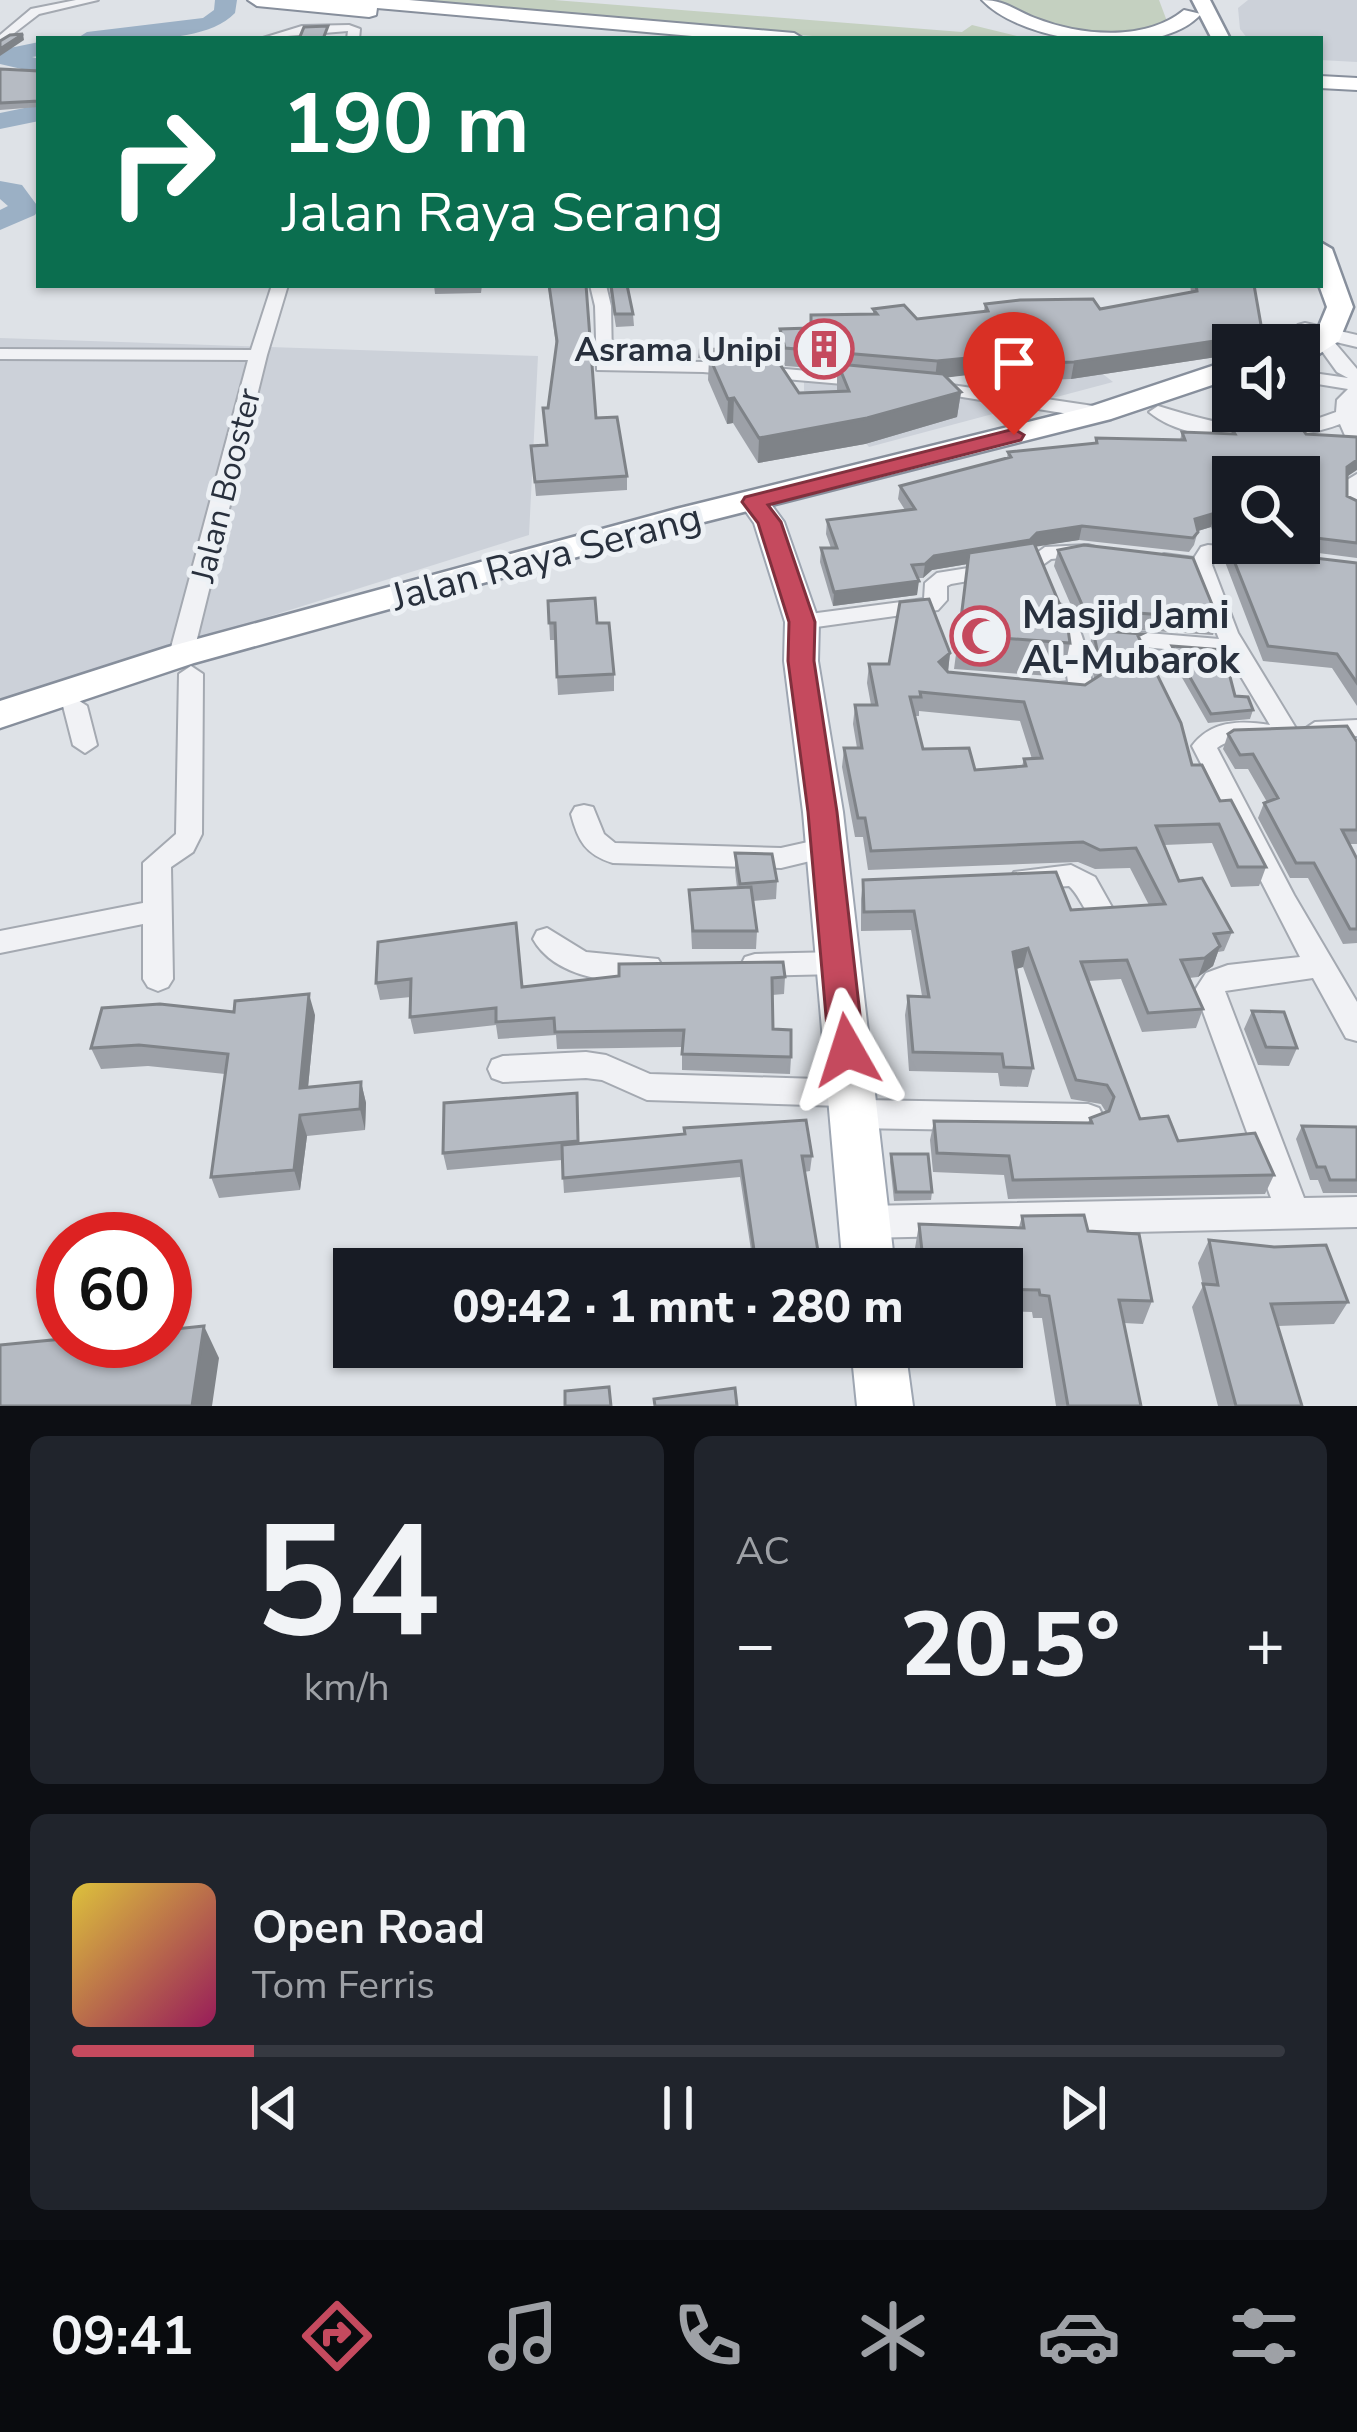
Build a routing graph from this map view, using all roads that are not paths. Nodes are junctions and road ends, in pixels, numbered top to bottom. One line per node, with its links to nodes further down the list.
1 (92, 0): 9 (street); 15 (street)
2 (256, 0): 7 (highway)
3 (344, 0): 13 (highway)
4 (976, 0): 14 (highway)
5 (991, 0): 8 (highway)
6 (1226, 0): 8 (highway)
7 (266, 1): 12 (highway)
8 (1202, 19)
9 (86, 20)
10 (276, 36): 11 (street)
11 (353, 36)
12 (633, 36)
13 (759, 36)
14 (1052, 36)
15 (0, 40)
16 (1323, 73): 17 (highway)
17 (1354, 77): 18 (highway)
18 (1323, 82)
19 (1323, 255): 23 (highway)
20 (279, 288): 25 (street)
21 (599, 288): 28 (street)
22 (1313, 288): 23 (highway)
23 (1329, 339): 29 (street)
24 (0, 354): 25 (street, Jalan Booster)
25 (258, 355): 45 (street, Jalan Booster)
26 (1212, 375): 33 (highway, Jalan Raya Serang)
27 (1320, 379): 29 (street)
28 (883, 382)
29 (1356, 384): 34 (street)
30 (904, 385): 33 (street)
31 (1212, 393): 32 (highway, Jalan Raya Serang)
32 (1158, 412): 34 (street); 38 (highway, Jalan Raya Serang)
33 (1100, 413): 38 (highway, Jalan Raya Serang)
34 (1351, 414): 35 (street)
35 (1357, 443)
36 (1357, 480): 37 (street)
37 (1357, 510)
38 (761, 512): 42 (main road); 45 (highway, Jalan Raya Serang)
39 (1212, 551): 40 (street)
40 (1201, 565): 41 (street); 44 (street)
41 (1045, 578): 42 (street); 43 (street)
42 (802, 622): 54 (main road)
43 (1068, 636): 44 (street); 46 (street)
44 (1236, 648): 51 (street)
45 (195, 650): 47 (highway, Jalan Raya Serang); 48 (highway, Jalan Raya Serang); 57 (street, Jalan Booster)
46 (1038, 687)
47 (74, 706): 50 (highway, Jalan Raya Serang); 52 (street)
48 (0, 715)
49 (1357, 728): 51 (street)
50 (0, 730)
51 (1286, 730): 62 (street)
52 (85, 745)
53 (584, 814): 54 (street)
54 (835, 873): 60 (main road)
55 (1004, 880): 56 (street)
56 (1099, 909)
57 (157, 911): 59 (street); 64 (street, Jalan Booster)
58 (547, 939): 63 (street)
59 (0, 942)
60 (838, 963): 61 (street); 67 (main road)
61 (724, 965)
62 (1320, 966): 65 (street); 70 (street)
63 (678, 967)
64 (158, 979)
65 (1357, 1029)
66 (503, 1069): 67 (street)
67 (852, 1103): 68 (street); 71 (main road)
68 (1088, 1118)
69 (1357, 1212): 70 (street)
70 (1294, 1215): 71 (street)
71 (864, 1222): 72 (main road)
72 (867, 1248)
73 (880, 1368): 74 (main road)
74 (885, 1406)

